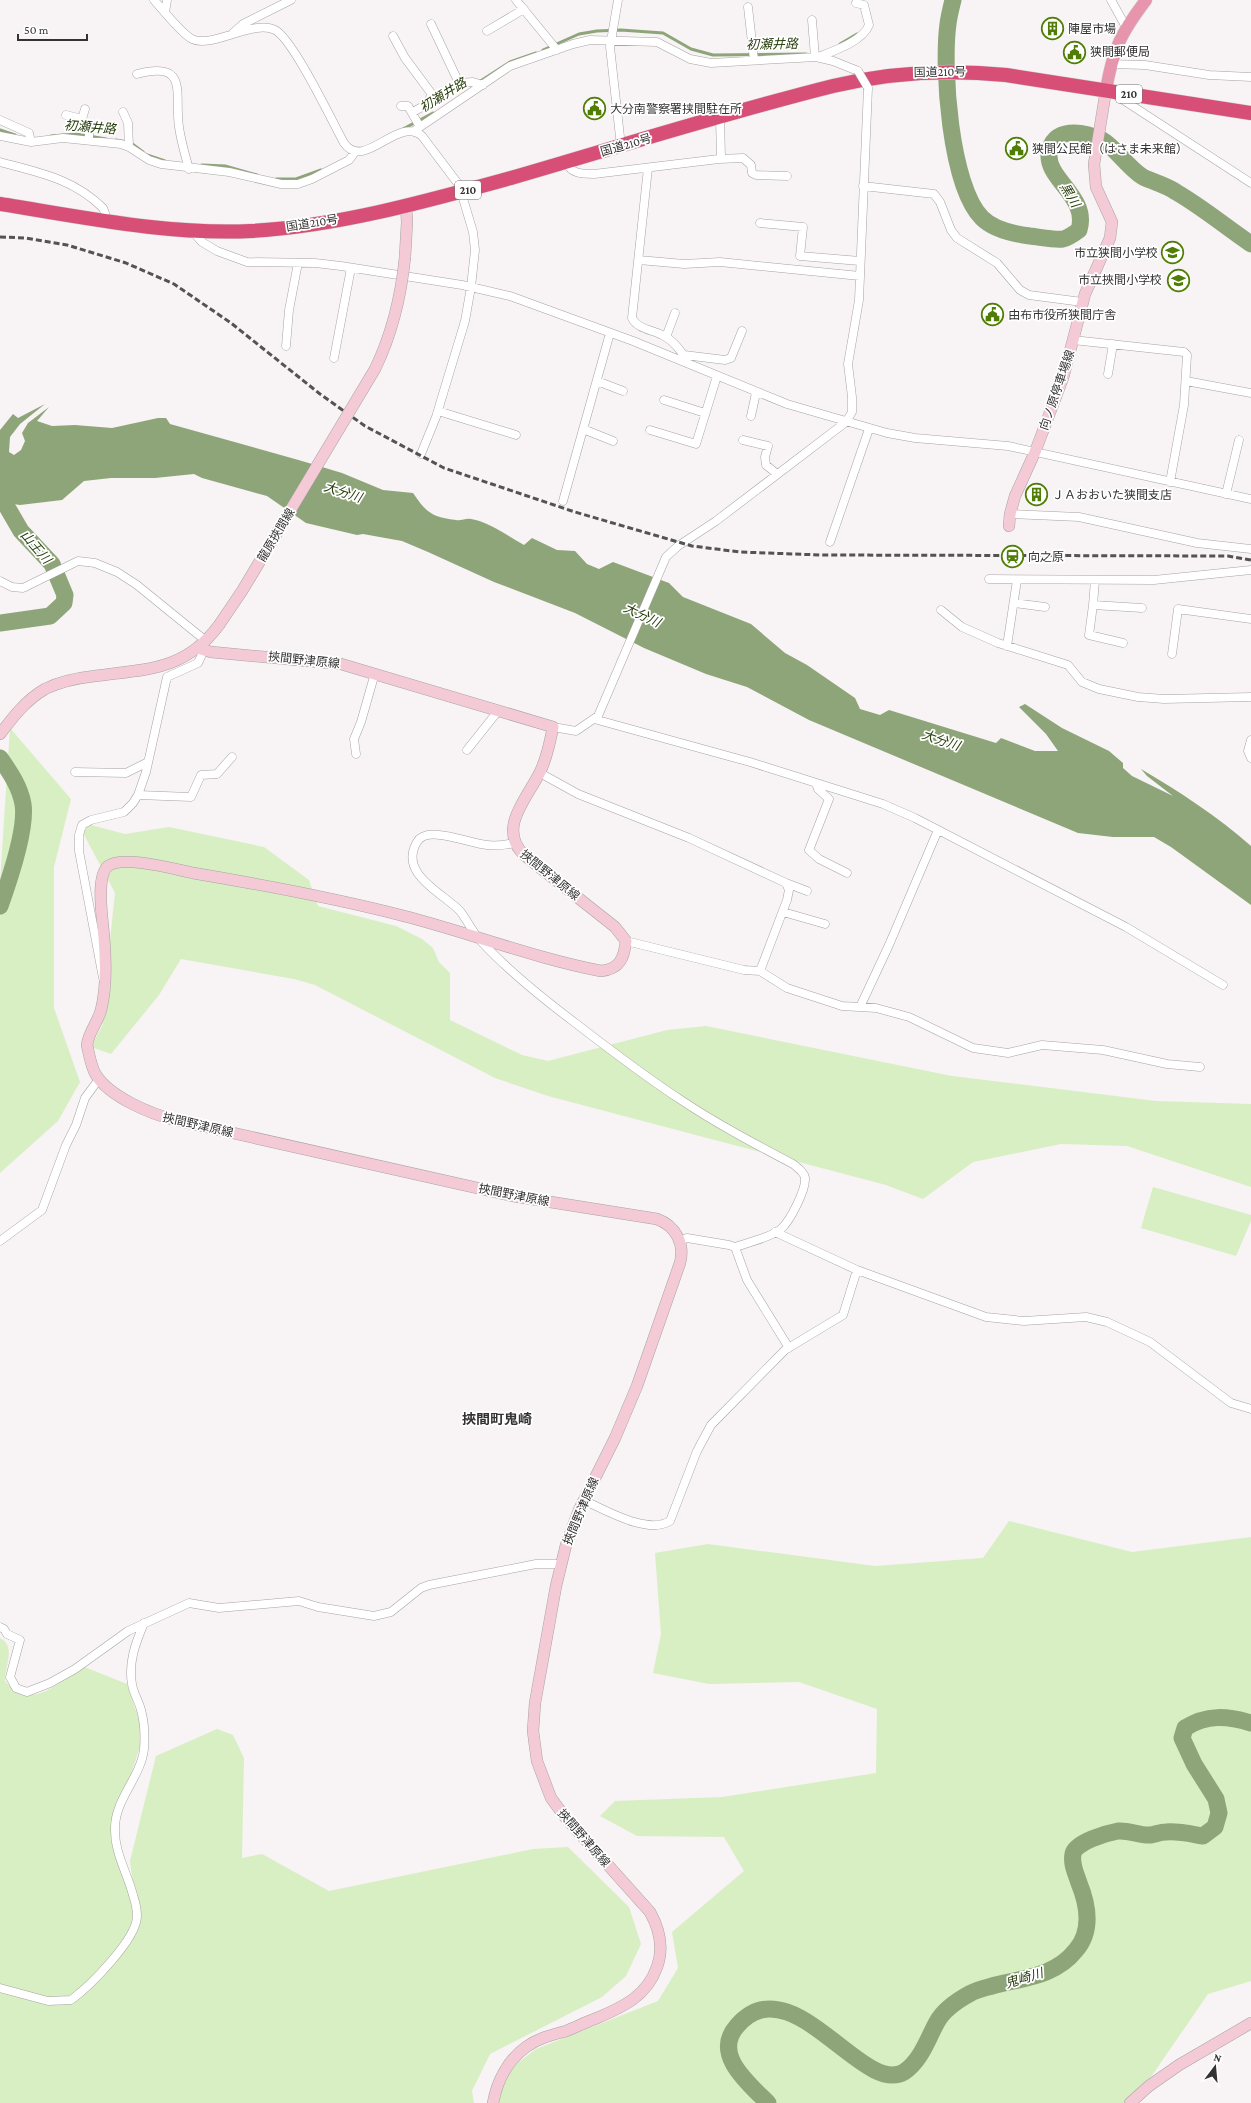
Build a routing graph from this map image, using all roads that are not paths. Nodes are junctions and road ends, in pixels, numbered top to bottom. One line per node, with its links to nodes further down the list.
1 (154, 0): 11 (street)
2 (167, 0): 11 (street)
3 (291, 0): 16 (street)
4 (516, 0): 10 (street)
5 (618, 0): 18 (street)
6 (1111, 0): 14 (street)
7 (1146, 0): 14 (main road)
8 (856, 2): 20 (street)
9 (748, 7): 21 (street)
10 (524, 9): 15 (street); 19 (street)
11 (165, 12): 16 (street)
12 (812, 20): 20 (street)
13 (431, 24): 25 (street)
14 (1126, 27): 22 (main road)
15 (487, 31)
16 (231, 34): 42 (street)
17 (393, 36): 30 (street)
18 (610, 41): 19 (street); 21 (street); 40 (street)
19 (557, 50): 25 (street)
20 (816, 57): 21 (street); 50 (street, bridge)
21 (754, 60)
22 (1110, 64): 24 (street); 26 (main road)
23 (138, 74): 47 (street)
24 (1251, 77)
25 (483, 85): 36 (street)
26 (1108, 91): 31 (highway, 国道210号 / 210); 33 (highway, 国道210号 / 210); 49 (street); 63 (main road, 向ノ原停車場線)
27 (401, 106): 30 (street)
28 (85, 109): 34 (street)
29 (123, 112): 41 (street)
30 (413, 112): 36 (street)
31 (1251, 113)
32 (66, 115): 34 (street)
33 (720, 118): 40 (highway, 国道210号 / 210); 43 (street)
34 (82, 119): 38 (street)
35 (0, 120): 39 (street)
36 (417, 129): 42 (street); 51 (street)
37 (0, 136): 39 (street)
38 (89, 140): 39 (street); 41 (street)
39 (31, 142)
40 (622, 146): 45 (highway, 国道210号 / 210)
41 (129, 147): 47 (street)
42 (355, 152): 47 (street)
43 (721, 158): 46 (street); 48 (street)
44 (0, 162): 54 (street)
45 (566, 162): 46 (street); 51 (highway, 国道210号 / 210)
46 (648, 168): 57 (street)
47 (189, 169)
48 (787, 176)
49 (1251, 183)
50 (863, 186): 58 (street); 63 (street)
51 (461, 191): 53 (highway, 国道210号 / 210); 62 (street)
52 (0, 204): 54 (highway, 国道210号 / 210)
53 (406, 205): 56 (highway, 国道210号 / 210); 116 (main road, 龍原挾間線, bridge)
54 (104, 221): 56 (highway, 国道210号 / 210)
55 (760, 223): 58 (street)
56 (191, 230): 59 (street)
57 (639, 260): 61 (street); 67 (street)
58 (860, 261): 61 (street)
59 (298, 263): 60 (street); 70 (street)
60 (351, 268): 62 (street); 71 (street)
61 (860, 276): 84 (street)
62 (471, 287): 66 (street); 81 (street)
63 (1082, 302): 68 (main road, 向ノ原停車場線)
64 (675, 313): 67 (street)
65 (742, 331): 72 (street)
66 (610, 333): 72 (street); 75 (street)
67 (666, 337): 72 (street)
68 (1073, 340): 69 (street); 92 (main road, 向ノ原停車場線)
69 (1113, 344): 73 (street); 76 (street)
70 (286, 346)
71 (334, 358)
72 (686, 359): 74 (street)
73 (1108, 374)
74 (717, 376): 78 (street); 82 (street)
75 (596, 381): 77 (street); 86 (street)
76 (1186, 382): 79 (street); 95 (street)
77 (623, 391)
78 (756, 393): 83 (street); 84 (street)
79 (1251, 393)
80 (664, 400): 82 (street)
81 (438, 411): 88 (street); 93 (street)
82 (705, 413): 87 (street)
83 (751, 416)
84 (846, 422): 85 (street); 94 (street)
85 (870, 428): 92 (street); 101 (street)
86 (583, 429): 91 (street); 98 (street)
87 (650, 430)
88 (516, 435)
89 (743, 440): 94 (street)
90 (1239, 440): 96 (street)
91 (614, 441)
92 (1035, 452): 95 (street); 99 (main road, 向ノ原停車場線)
93 (421, 454)
94 (777, 474): 121 (street)
95 (1170, 482): 96 (street)
96 (1226, 494): 97 (street)
97 (1251, 499)
98 (563, 501)
99 (1010, 514): 100 (main road, 向ノ原停車場線); 102 (street)
100 (1009, 526)
101 (830, 542)
102 (1251, 549)
103 (1251, 570): 107 (street)
104 (989, 579): 106 (street)
105 (0, 580): 116 (street)
106 (1017, 580): 107 (street); 108 (street)
107 (1096, 580): 109 (street)
108 (1014, 604): 110 (street); 115 (street)
109 (1093, 605): 111 (street); 114 (street)
110 (1045, 607)
111 (1142, 608)
112 (941, 610): 115 (street)
113 (1251, 618): 117 (street)
114 (1123, 643)
115 (1007, 646): 119 (street)
116 (203, 647): 118 (main road, 挾間野津原線); 123 (main road, 龍原挾間線); 129 (street)
117 (1172, 654)
118 (375, 673): 120 (main road, 挾間野津原線); 126 (street)
119 (1251, 697)
120 (498, 711): 122 (main road, 挾間野津原線); 125 (street)
121 (594, 719): 122 (street); 132 (street)
122 (553, 727): 131 (main road, 挾間野津原線)
123 (3, 730)
124 (1251, 740): 128 (street)
125 (467, 750)
126 (356, 754)
127 (232, 757): 133 (street)
128 (1251, 758)
129 (148, 762): 130 (street); 133 (street)
130 (75, 772)
131 (540, 773): 135 (main road, 挾間野津原線); 137 (street)
132 (816, 783): 134 (street); 136 (street)
133 (138, 795): 145 (street)
134 (938, 830): 144 (street); 146 (street)
135 (514, 843): 141 (street); 142 (main road, 挾間野津原線)
136 (847, 873)
137 (786, 883): 138 (street); 139 (street)
138 (807, 891)
139 (783, 912): 140 (street); 143 (street)
140 (825, 924)
141 (478, 938): 142 (main road, 挾間野津原線); 145 (main road, 挾間野津原線); 149 (street)
142 (626, 941): 143 (street)
143 (760, 971): 146 (street)
144 (1223, 985)
145 (105, 986): 148 (main road, 挾間野津原線)
146 (860, 1007): 147 (street)
147 (1200, 1067)
148 (100, 1079): 150 (street); 151 (main road, 挾間野津原線)
149 (775, 1232): 152 (street); 153 (street)
150 (0, 1241)
151 (680, 1241): 152 (street); 156 (main road, 挾間野津原線)
152 (735, 1248): 154 (street)
153 (857, 1270): 154 (street); 155 (street)
154 (789, 1348): 156 (street)
155 (1251, 1409)
156 (583, 1500): 157 (main road, 挾間野津原線)
157 (561, 1564): 158 (street); 162 (main road, 挾間野津原線)
158 (144, 1622): 159 (street); 160 (street)
159 (0, 1627)
160 (0, 1988)
161 (1251, 2023): 163 (main road)
162 (493, 2103)
163 (1130, 2103)

